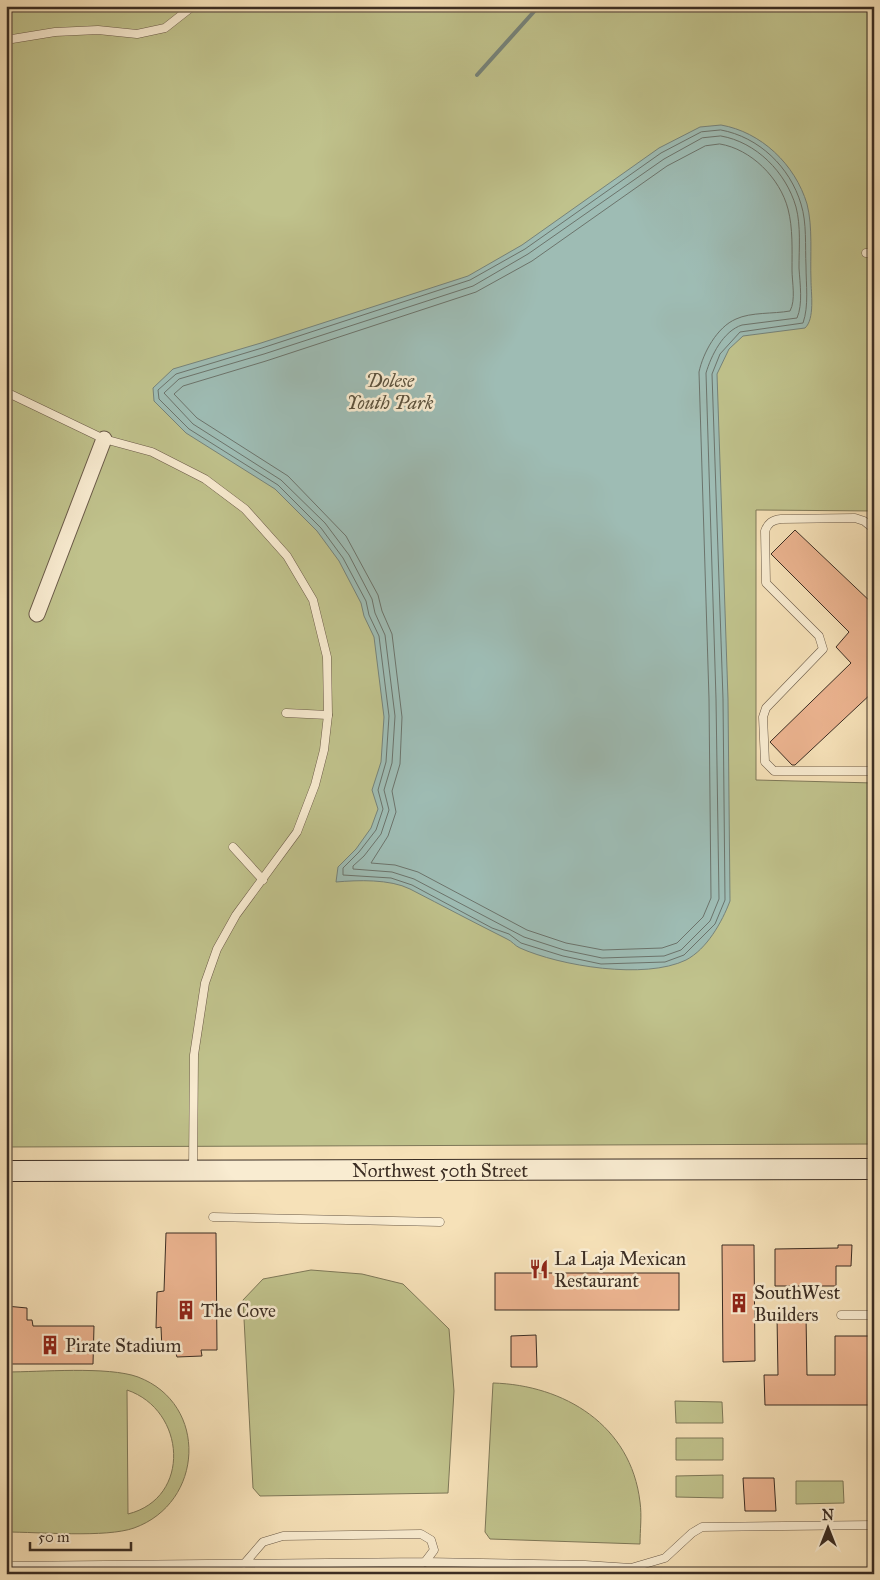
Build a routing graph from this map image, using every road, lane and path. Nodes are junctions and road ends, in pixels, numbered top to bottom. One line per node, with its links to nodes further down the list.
1 (193, 6): 2 (lane)
2 (6, 40)
3 (6, 392): 4 (lane)
4 (104, 438): 6 (street); 8 (lane)
5 (874, 529): 9 (lane)
6 (38, 614)
7 (286, 713): 8 (lane)
8 (328, 715): 11 (lane)
9 (874, 771)
10 (233, 847): 11 (lane)
11 (263, 880): 13 (lane)
12 (874, 1169): 13 (main road, Northwest 50th Street)
13 (193, 1170): 14 (main road, Northwest 50th Street)
14 (6, 1171)
15 (213, 1217): 16 (lane)
16 (440, 1222)
17 (841, 1315): 18 (lane)
18 (874, 1315)
19 (874, 1525): 20 (lane)
20 (426, 1562): 21 (lane); 21 (lane)
21 (244, 1564): 22 (lane)
22 (6, 1566)

